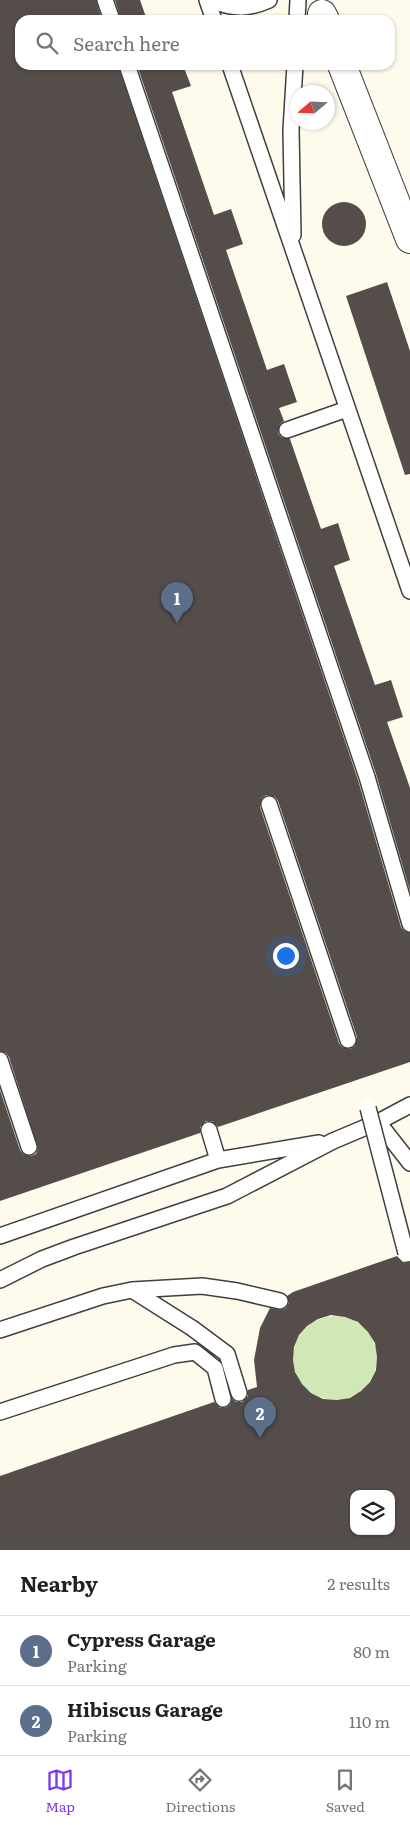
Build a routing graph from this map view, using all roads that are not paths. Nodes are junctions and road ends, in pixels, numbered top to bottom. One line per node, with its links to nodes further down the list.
1 (105, 0): 5 (lane)
2 (209, 0): 3 (lane); 6 (lane)
3 (269, 0)
4 (298, 0): 7 (lane)
5 (110, 15)
6 (213, 15)
7 (312, 15)
8 (129, 70): 18 (lane)
9 (232, 70): 13 (lane)
10 (294, 70): 13 (lane)
11 (344, 70): 12 (street)
12 (410, 239)
13 (293, 250): 14 (lane)
14 (347, 409): 15 (lane); 16 (lane)
15 (287, 430)
16 (410, 590)
17 (269, 804): 19 (lane)
18 (410, 924)
19 (348, 1040)
20 (0, 1060): 26 (lane)
21 (410, 1105): 23 (lane)
22 (368, 1108): 30 (lane, bridge)
23 (378, 1122): 25 (lane); 28 (lane)
24 (209, 1130): 27 (lane)
25 (333, 1141): 27 (lane); 31 (lane)
26 (29, 1147)
27 (218, 1160): 29 (lane)
28 (410, 1163)
29 (0, 1236)
30 (406, 1253)
31 (0, 1280)
32 (132, 1290): 33 (lane); 34 (lane); 35 (lane)
33 (280, 1301)
34 (0, 1330)
35 (239, 1393)
36 (223, 1399): 37 (lane)
37 (0, 1412)

